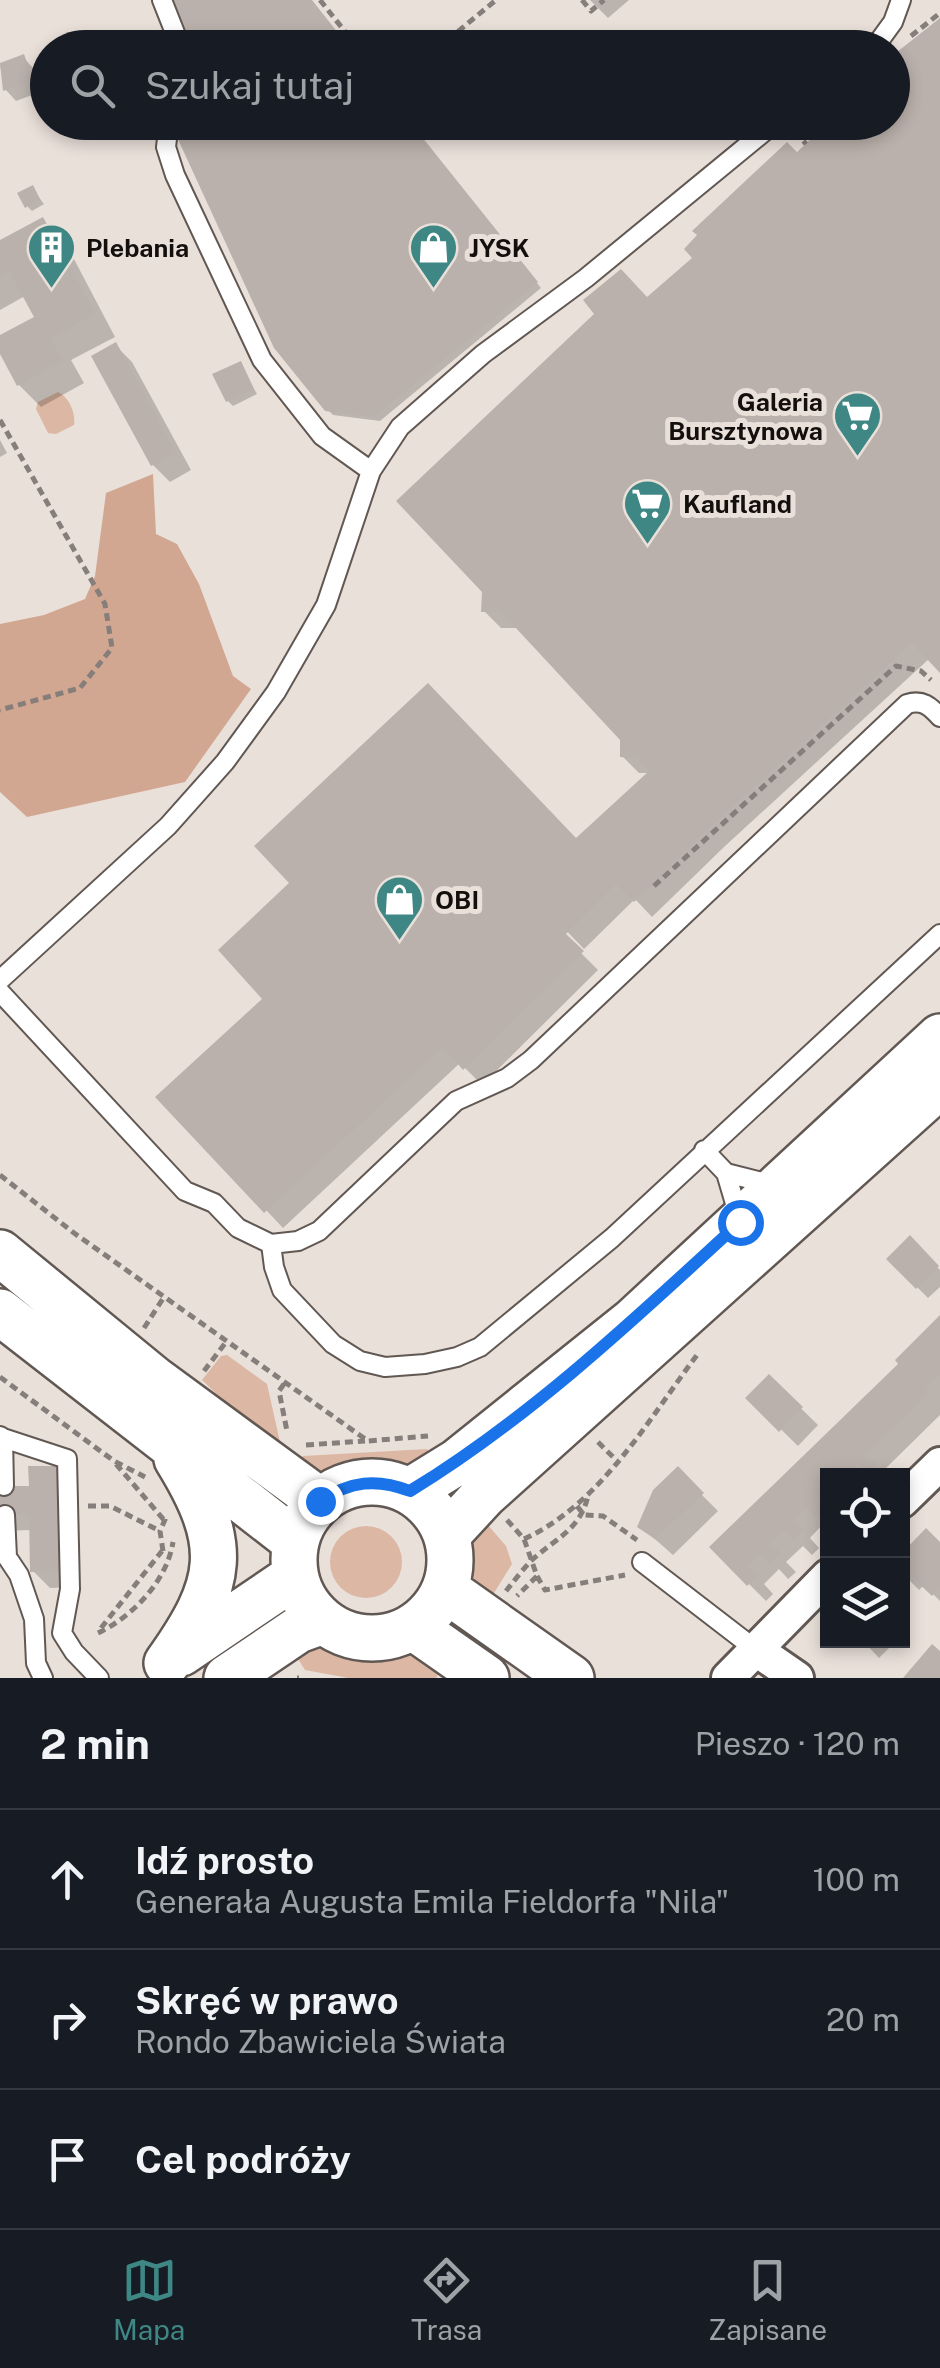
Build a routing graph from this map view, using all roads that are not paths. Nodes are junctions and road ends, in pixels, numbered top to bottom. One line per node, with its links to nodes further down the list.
1 (162, 0): 3 (lane)
2 (901, 0): 4 (lane)
3 (174, 30)
4 (887, 30)
5 (167, 140): 7 (lane)
6 (754, 140): 7 (lane)
7 (371, 471): 10 (lane)
8 (940, 717): 18 (lane)
9 (940, 934): 14 (lane)
10 (0, 980)
11 (0, 992): 18 (lane)
12 (940, 1036): 16 (street)
13 (940, 1086): 29 (street)
14 (704, 1150): 15 (lane); 18 (lane)
15 (726, 1173): 16 (lane); 17 (lane)
16 (779, 1186): 17 (street)
17 (740, 1222): 25 (street)
18 (271, 1244)
19 (0, 1254): 27 (street)
20 (0, 1312): 22 (street)
21 (2, 1437): 24 (lane); 39 (lane)
22 (169, 1444): 30 (street); 37 (street)
23 (940, 1464): 26 (street)
24 (4, 1486)
25 (410, 1491): 27 (street); 29 (street)
26 (910, 1493)
27 (320, 1501): 30 (street)
28 (5, 1515): 38 (lane)
29 (446, 1534): 33 (street)
30 (296, 1559): 34 (street); 37 (street)
31 (647, 1566): 36 (lane)
32 (820, 1584): 36 (street)
33 (445, 1589): 35 (street); 42 (street)
34 (323, 1621): 35 (street); 40 (street)
35 (413, 1627): 41 (street)
36 (755, 1648): 43 (street); 44 (street)
37 (156, 1670)
38 (43, 1678)
39 (99, 1678)
40 (227, 1678)
41 (486, 1678)
42 (571, 1678)
43 (728, 1678)
44 (797, 1678)

